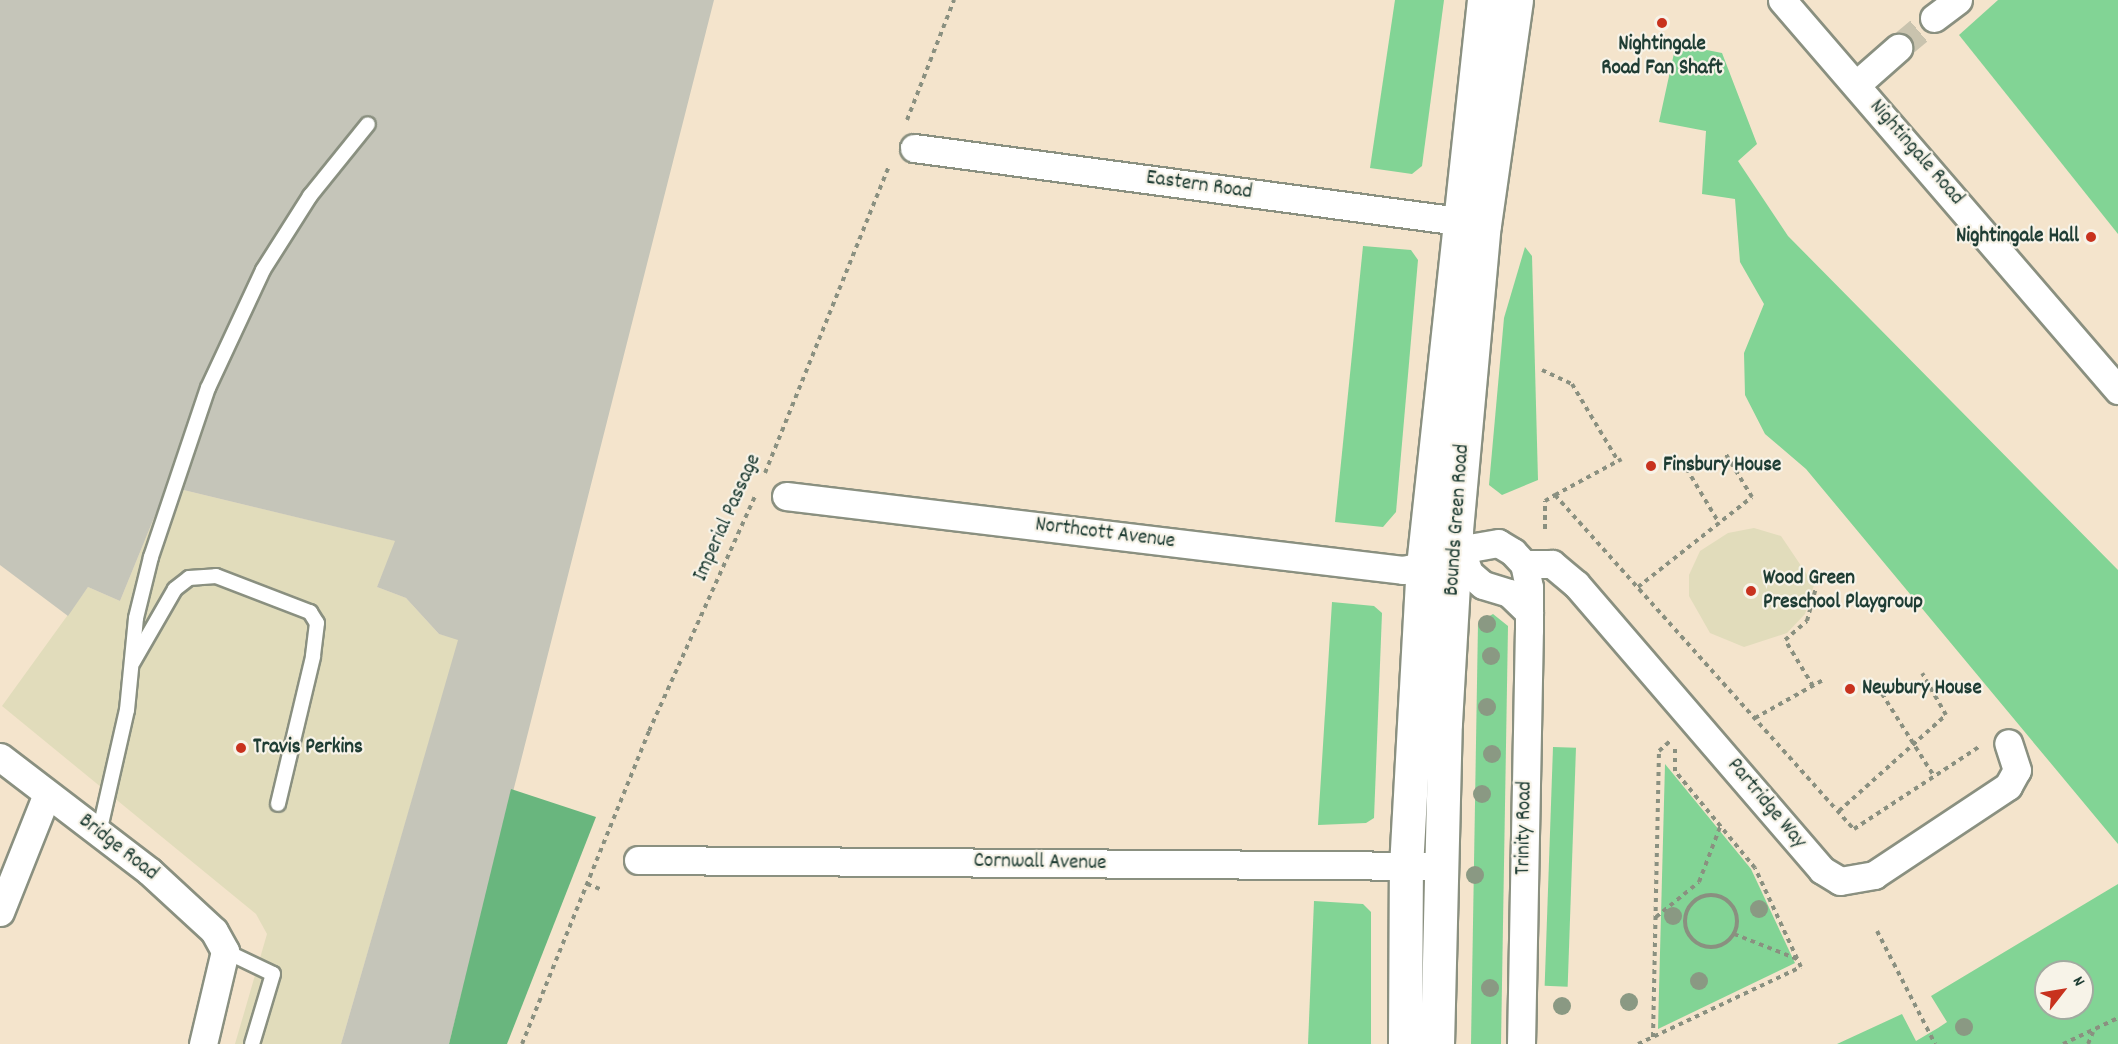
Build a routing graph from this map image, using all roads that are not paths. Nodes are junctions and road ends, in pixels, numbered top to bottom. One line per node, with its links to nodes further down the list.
1 (1484, 0): 10 (main road, Bounds Green Road)
2 (1516, 0): 10 (main road, Bounds Green Road)
3 (1782, 0): 7 (street, Nightingale Road)
4 (1958, 0): 5 (street)
5 (1934, 18)
6 (1898, 48): 7 (street)
7 (1857, 84): 11 (street, Nightingale Road)
8 (368, 124): 17 (lane)
9 (904, 143): 10 (street, Eastern Road)
10 (1470, 223): 13 (main road, Bounds Green Road); 15 (main road, Bounds Green Road)
11 (2118, 390)
12 (786, 496): 15 (street, Northcott Avenue)
13 (1459, 559): 14 (street); 15 (street); 16 (street); 24 (main road, Bounds Green Road)
14 (1524, 564): 16 (street, Trinity Road); 18 (street, Partridge Way)
15 (1423, 566): 25 (main road, Bounds Green Road)
16 (1529, 612): 32 (street, Trinity Road)
17 (132, 663): 21 (lane); 22 (lane)
18 (1996, 744)
19 (0, 757): 20 (street, Bridge Road)
20 (47, 794): 22 (street, Bridge Road); 26 (street)
21 (278, 804)
22 (99, 833): 27 (street, Bridge Road)
23 (638, 860): 25 (street, Cornwall Avenue)
24 (1441, 866): 25 (street, Cornwall Avenue); 31 (main road, Bounds Green Road)
25 (1406, 867): 30 (main road, Bounds Green Road)
26 (0, 912)
27 (225, 951): 28 (street); 29 (lane)
28 (203, 1044)
29 (252, 1044)
30 (1405, 1044)
31 (1437, 1044)
32 (1521, 1044)

